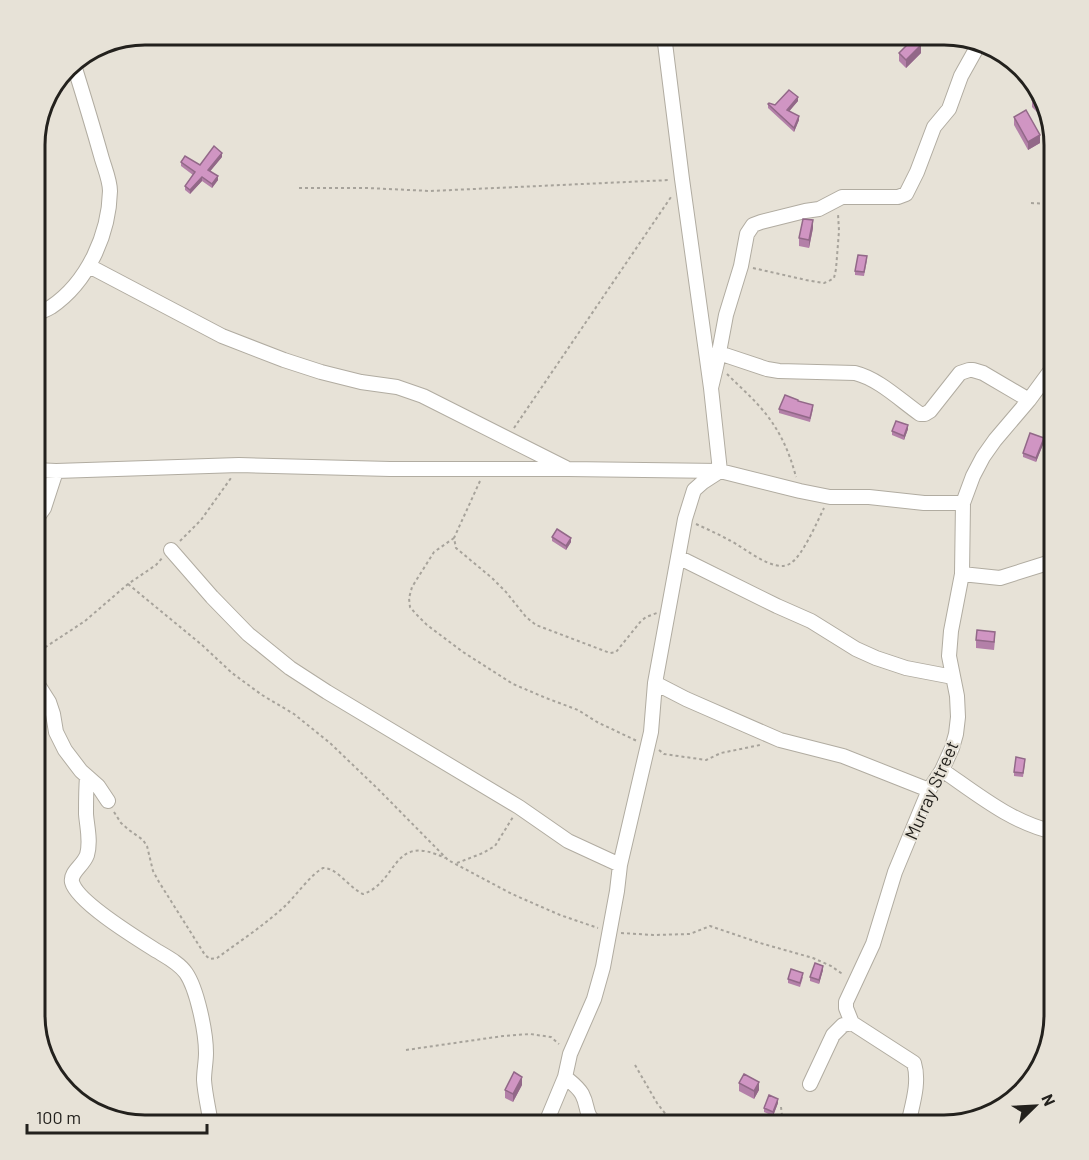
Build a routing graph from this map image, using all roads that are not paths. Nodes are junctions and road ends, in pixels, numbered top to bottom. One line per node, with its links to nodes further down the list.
1 (666, 45): 8 (street)
2 (975, 50): 6 (street)
3 (76, 73): 4 (street)
4 (88, 266): 5 (street); 10 (street)
5 (45, 310)
6 (718, 358): 8 (street); 9 (street)
7 (1044, 380): 9 (street, Murray Street)
8 (711, 388): 13 (street)
9 (1029, 400): 14 (street, Murray Street)
10 (568, 469): 12 (street); 13 (street)
11 (45, 470): 12 (street)
12 (56, 471): 15 (street)
13 (720, 471): 14 (street); 17 (street)
14 (963, 503): 19 (street, Murray Street)
15 (45, 505)
16 (171, 550): 28 (street)
17 (678, 557): 20 (street); 21 (street)
18 (1044, 564): 19 (street)
19 (962, 574): 20 (street, Murray Street)
20 (953, 677): 23 (street, Murray Street)
21 (656, 683): 25 (street); 28 (street)
22 (45, 696): 24 (street)
23 (942, 770): 25 (street, Murray Street); 27 (street)
24 (87, 777): 26 (street); 32 (street)
25 (929, 790): 29 (street, Murray Street)
26 (108, 801)
27 (1044, 830)
28 (620, 865): 30 (street)
29 (852, 1023): 31 (street); 35 (street)
30 (565, 1077): 33 (street); 34 (street)
31 (810, 1084)
32 (208, 1115)
33 (549, 1115)
34 (588, 1115)
35 (910, 1115)

